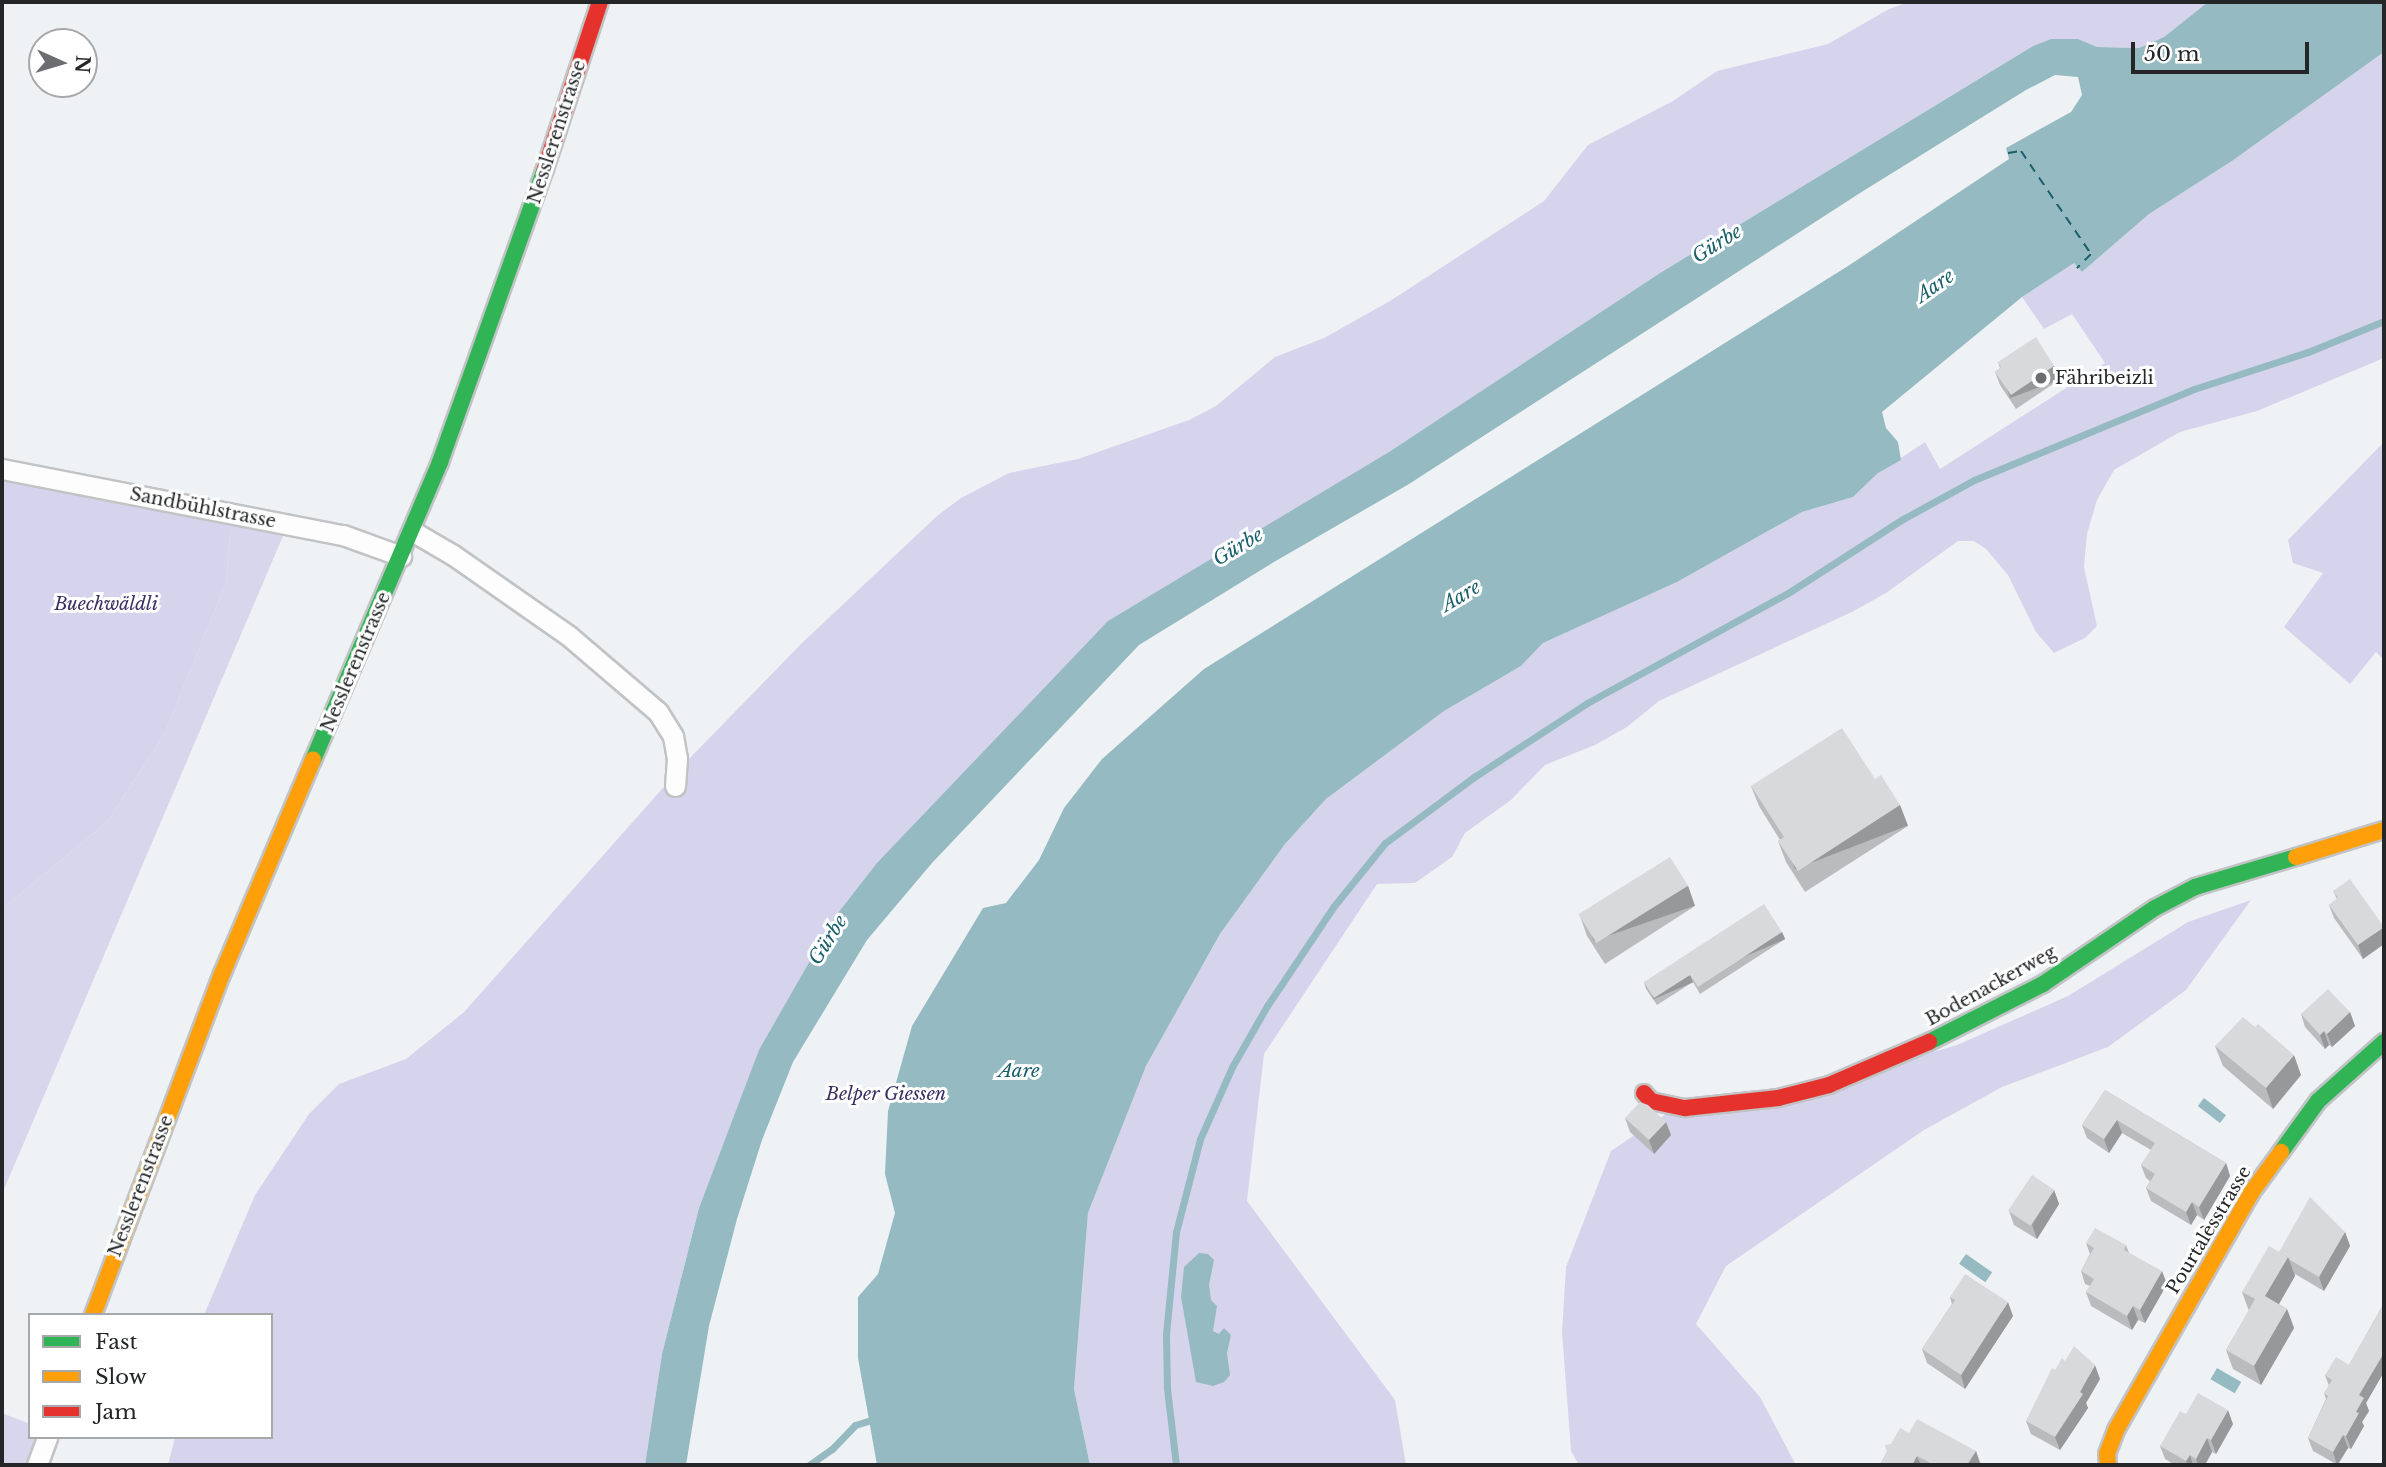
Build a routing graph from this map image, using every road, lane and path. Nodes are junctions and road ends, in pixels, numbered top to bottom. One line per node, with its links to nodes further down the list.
1 (600, 2): 3 (street, Nesslerenstrasse)
2 (2, 469): 4 (street, Sandbühlstrasse)
3 (412, 531): 4 (street, Nesslerenstrasse); 5 (street)
4 (401, 556): 9 (street, Nesslerenstrasse)
5 (675, 786)
6 (2384, 830): 8 (street, Bodenackerweg)
7 (2384, 1041): 12 (street, Pourtalèsstrasse)
8 (1644, 1093)
9 (94, 1313)
10 (46, 1439): 11 (street)
11 (37, 1465)
12 (2108, 1465)

